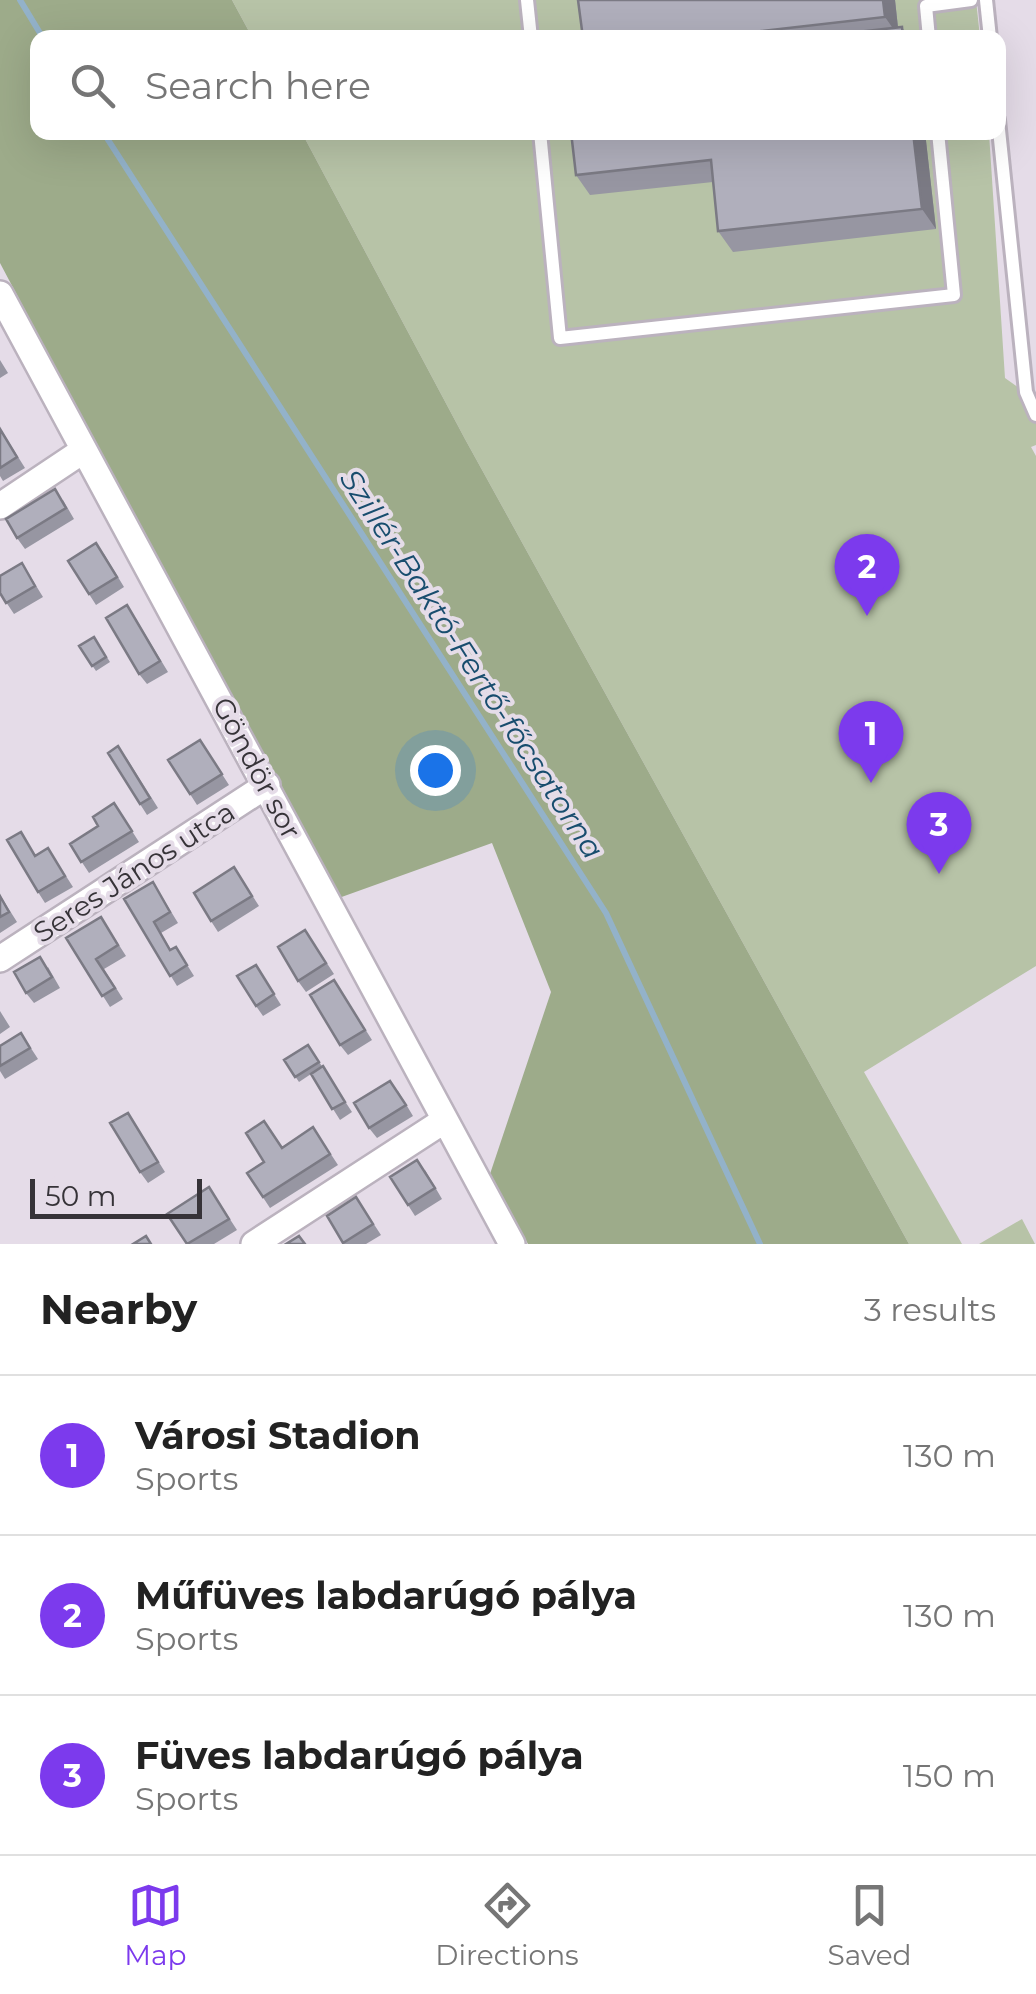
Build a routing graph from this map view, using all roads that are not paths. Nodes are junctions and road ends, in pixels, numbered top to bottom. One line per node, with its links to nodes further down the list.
1 (528, 0): 5 (lane)
2 (971, 0): 4 (lane)
3 (986, 0): 7 (lane)
4 (925, 3): 6 (lane)
5 (530, 30)
6 (928, 30)
7 (989, 30)
8 (541, 140): 9 (lane)
9 (939, 140)
10 (1000, 140): 12 (lane)
11 (0, 294): 13 (street, Göndör sor)
12 (1036, 415)
13 (84, 450): 14 (street); 15 (street, Göndör sor)
14 (0, 506)
15 (267, 786): 16 (street, Seres János utca); 17 (street, Göndör sor)
16 (0, 959)
17 (445, 1120): 18 (street); 19 (street, Göndör sor)
18 (254, 1244)
19 (512, 1244)

